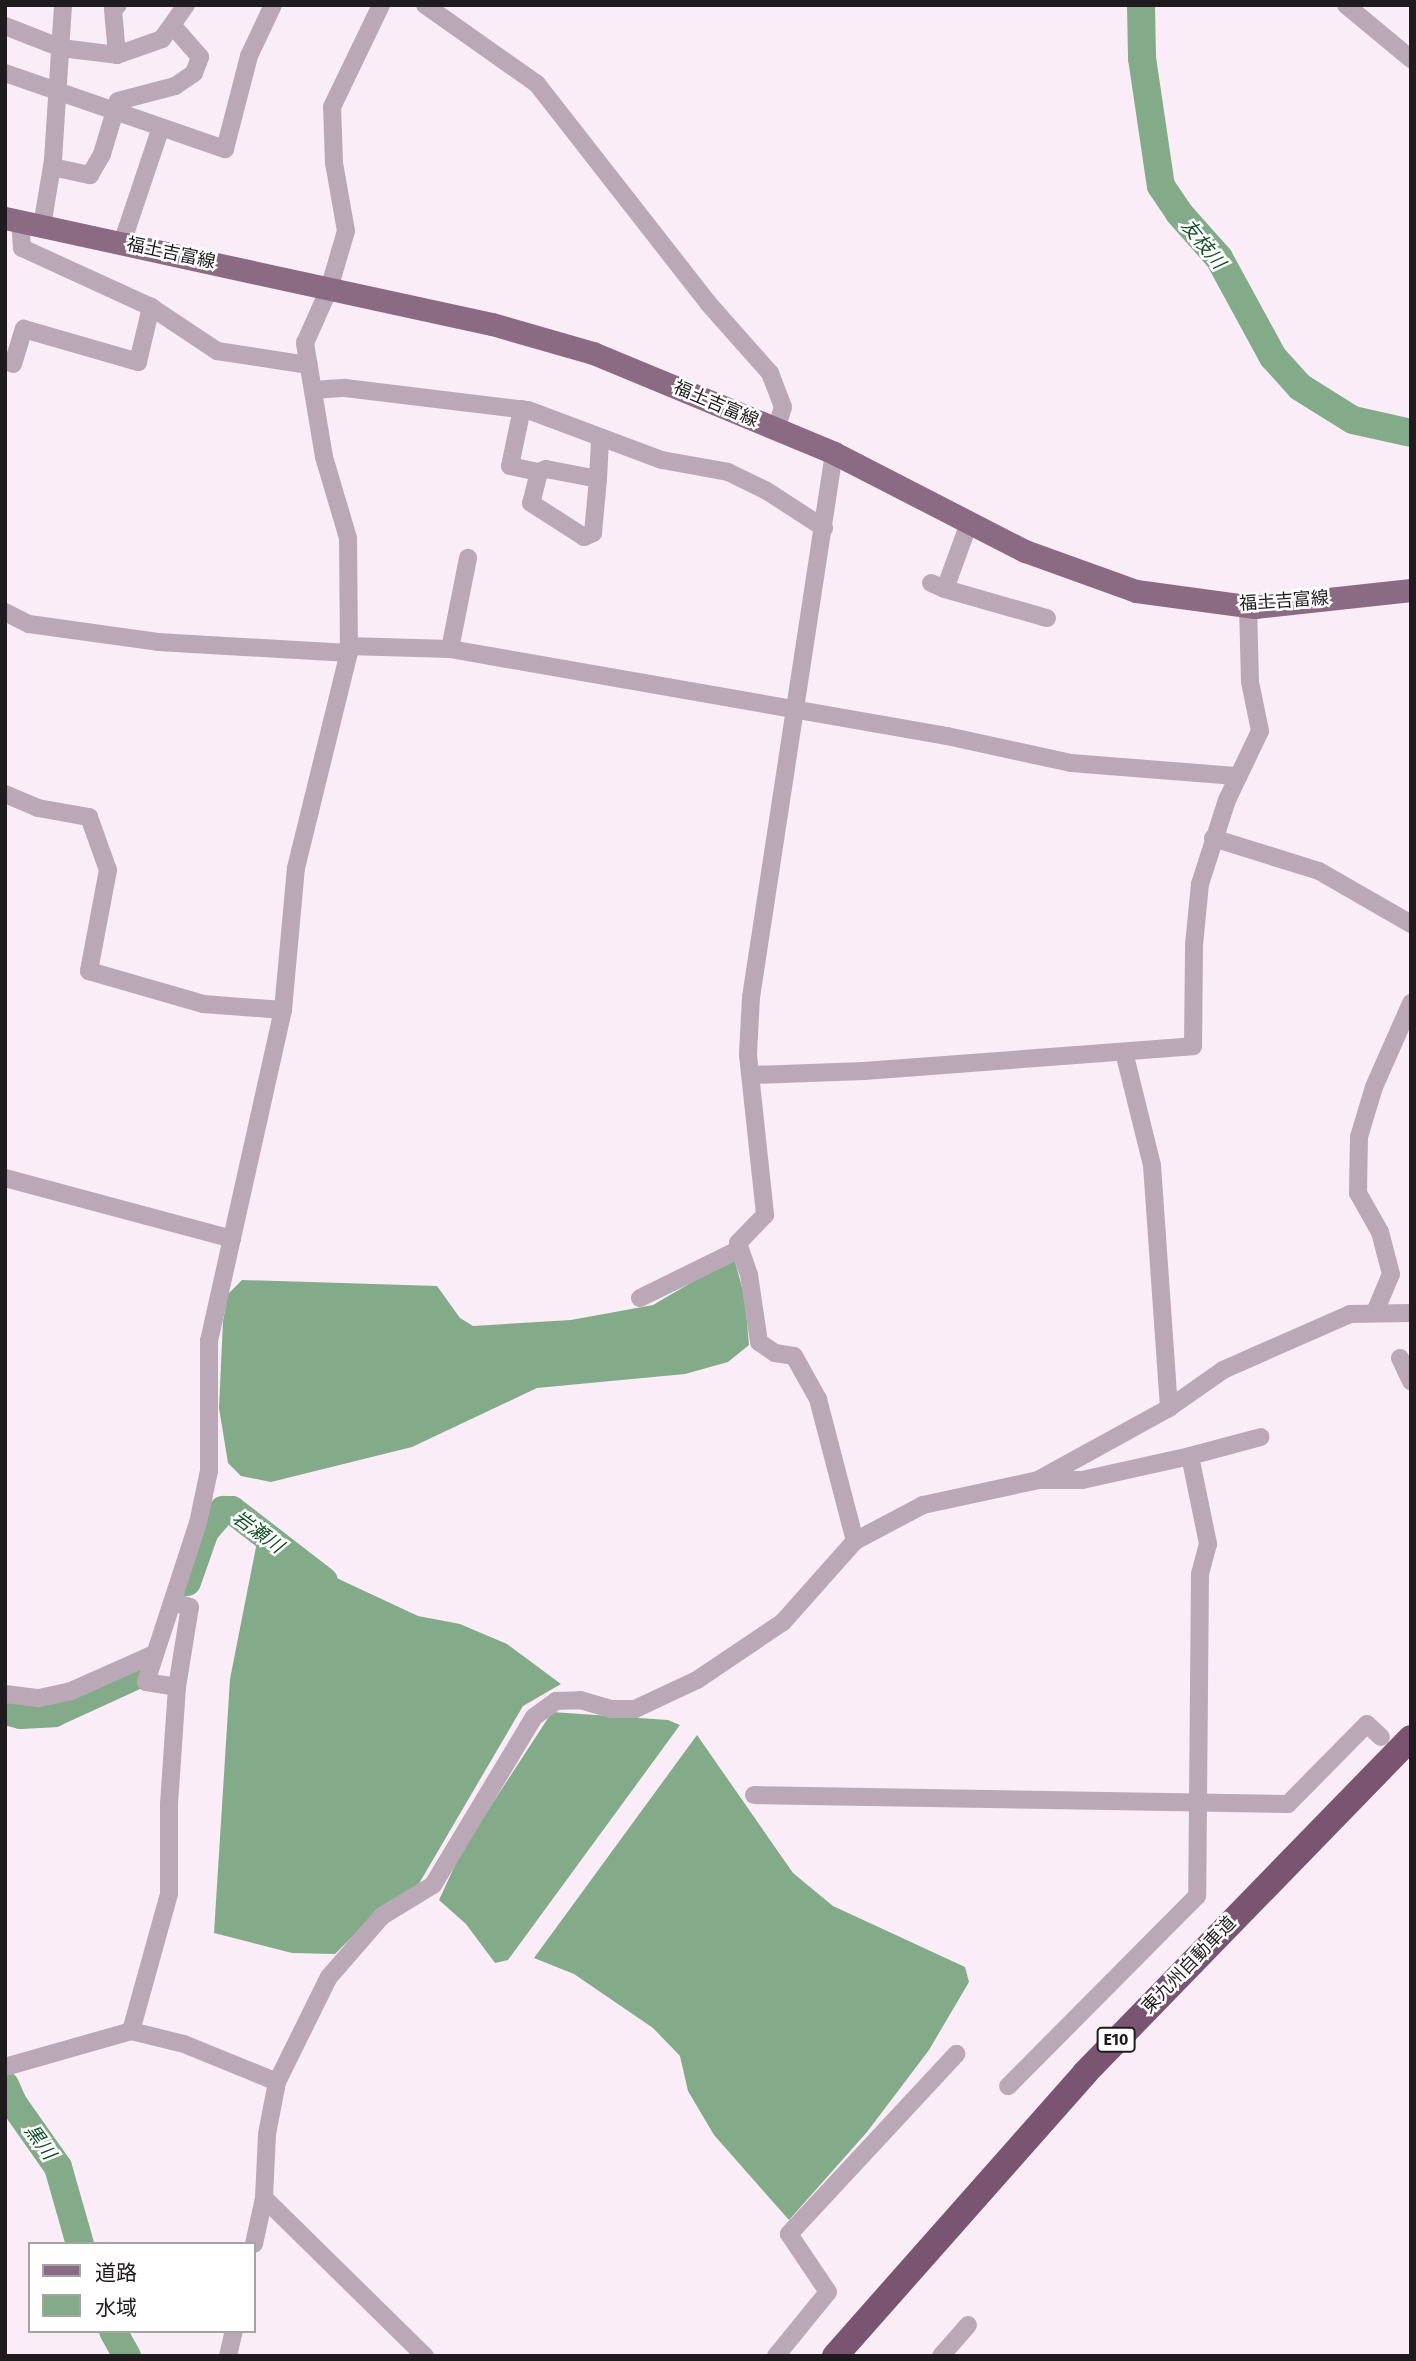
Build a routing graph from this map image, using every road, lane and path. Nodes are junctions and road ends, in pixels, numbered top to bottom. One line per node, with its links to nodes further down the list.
1 (63, 5): 10 (street)
2 (118, 5): 11 (street)
3 (186, 5): 9 (street)
4 (272, 5): 16 (street)
5 (381, 5): 20 (street)
6 (425, 5): 26 (street)
7 (1346, 5): 12 (street)
8 (5, 26): 10 (street)
9 (173, 26): 11 (street); 15 (street)
10 (61, 48): 11 (street); 14 (street)
11 (117, 55)
12 (1411, 59)
13 (5, 73): 14 (street)
14 (55, 91): 15 (street); 17 (street)
15 (113, 111): 16 (street); 17 (street)
16 (161, 127): 19 (street)
17 (52, 167): 18 (street)
18 (22, 221): 19 (main road, 福土吉富線); 21 (street)
19 (122, 243): 20 (main road, 福土吉富線)
20 (329, 289): 23 (street); 26 (main road, 福土吉富線)
21 (151, 307): 22 (street); 23 (street)
22 (13, 364)
23 (309, 365): 24 (street)
24 (313, 390): 25 (street); 39 (street)
25 (522, 409): 27 (street); 29 (street)
26 (776, 430): 28 (main road, 福土吉富線)
27 (600, 440): 30 (street); 32 (street)
28 (834, 453): 31 (main road, 福土吉富線); 32 (street)
29 (539, 472): 30 (street); 30 (street)
30 (598, 479)
31 (969, 523): 35 (main road, 福土吉富線); 37 (street)
32 (824, 528): 40 (street)
33 (468, 558): 38 (street)
34 (1411, 590): 35 (main road, 福土吉富線)
35 (1248, 606): 41 (street)
36 (5, 612): 39 (street)
37 (1047, 618)
38 (450, 649): 39 (street); 40 (street)
39 (348, 650): 46 (street)
40 (793, 709): 41 (street); 48 (street)
41 (1238, 776): 43 (street)
42 (5, 794): 46 (street)
43 (1213, 838): 44 (street); 47 (street)
44 (1411, 924)
45 (1411, 1003): 53 (street)
46 (283, 1010): 50 (street)
47 (1124, 1052): 48 (street); 57 (street)
48 (752, 1074): 51 (street)
49 (5, 1178): 50 (street)
50 (232, 1239): 62 (street)
51 (740, 1249): 52 (street); 61 (street)
52 (640, 1298)
53 (1375, 1312): 54 (street); 57 (street)
54 (1411, 1313)
55 (1400, 1358): 56 (street)
56 (1411, 1382)
57 (1169, 1408): 60 (street)
58 (1261, 1437): 59 (street)
59 (1191, 1456): 60 (street); 69 (street)
60 (1039, 1480): 61 (street)
61 (855, 1541): 73 (street)
62 (173, 1602): 63 (street); 64 (street)
63 (154, 1654): 64 (street); 65 (street)
64 (177, 1688): 70 (street)
65 (5, 1693)
66 (1381, 1737): 69 (street)
67 (1411, 1738): 82 (highway, 東九州自動車道 / E10)
68 (754, 1795): 69 (street)
69 (1199, 1801): 74 (street)
70 (131, 2031): 72 (street); 73 (street)
71 (956, 2054): 81 (street)
72 (5, 2067)
73 (277, 2082): 75 (street)
74 (1008, 2086)
75 (264, 2198): 76 (street); 80 (street)
76 (254, 2242)
77 (968, 2325): 83 (street)
78 (234, 2333): 79 (street)
79 (228, 2356)
80 (425, 2356)
81 (776, 2356)
82 (835, 2356)
83 (941, 2356)

